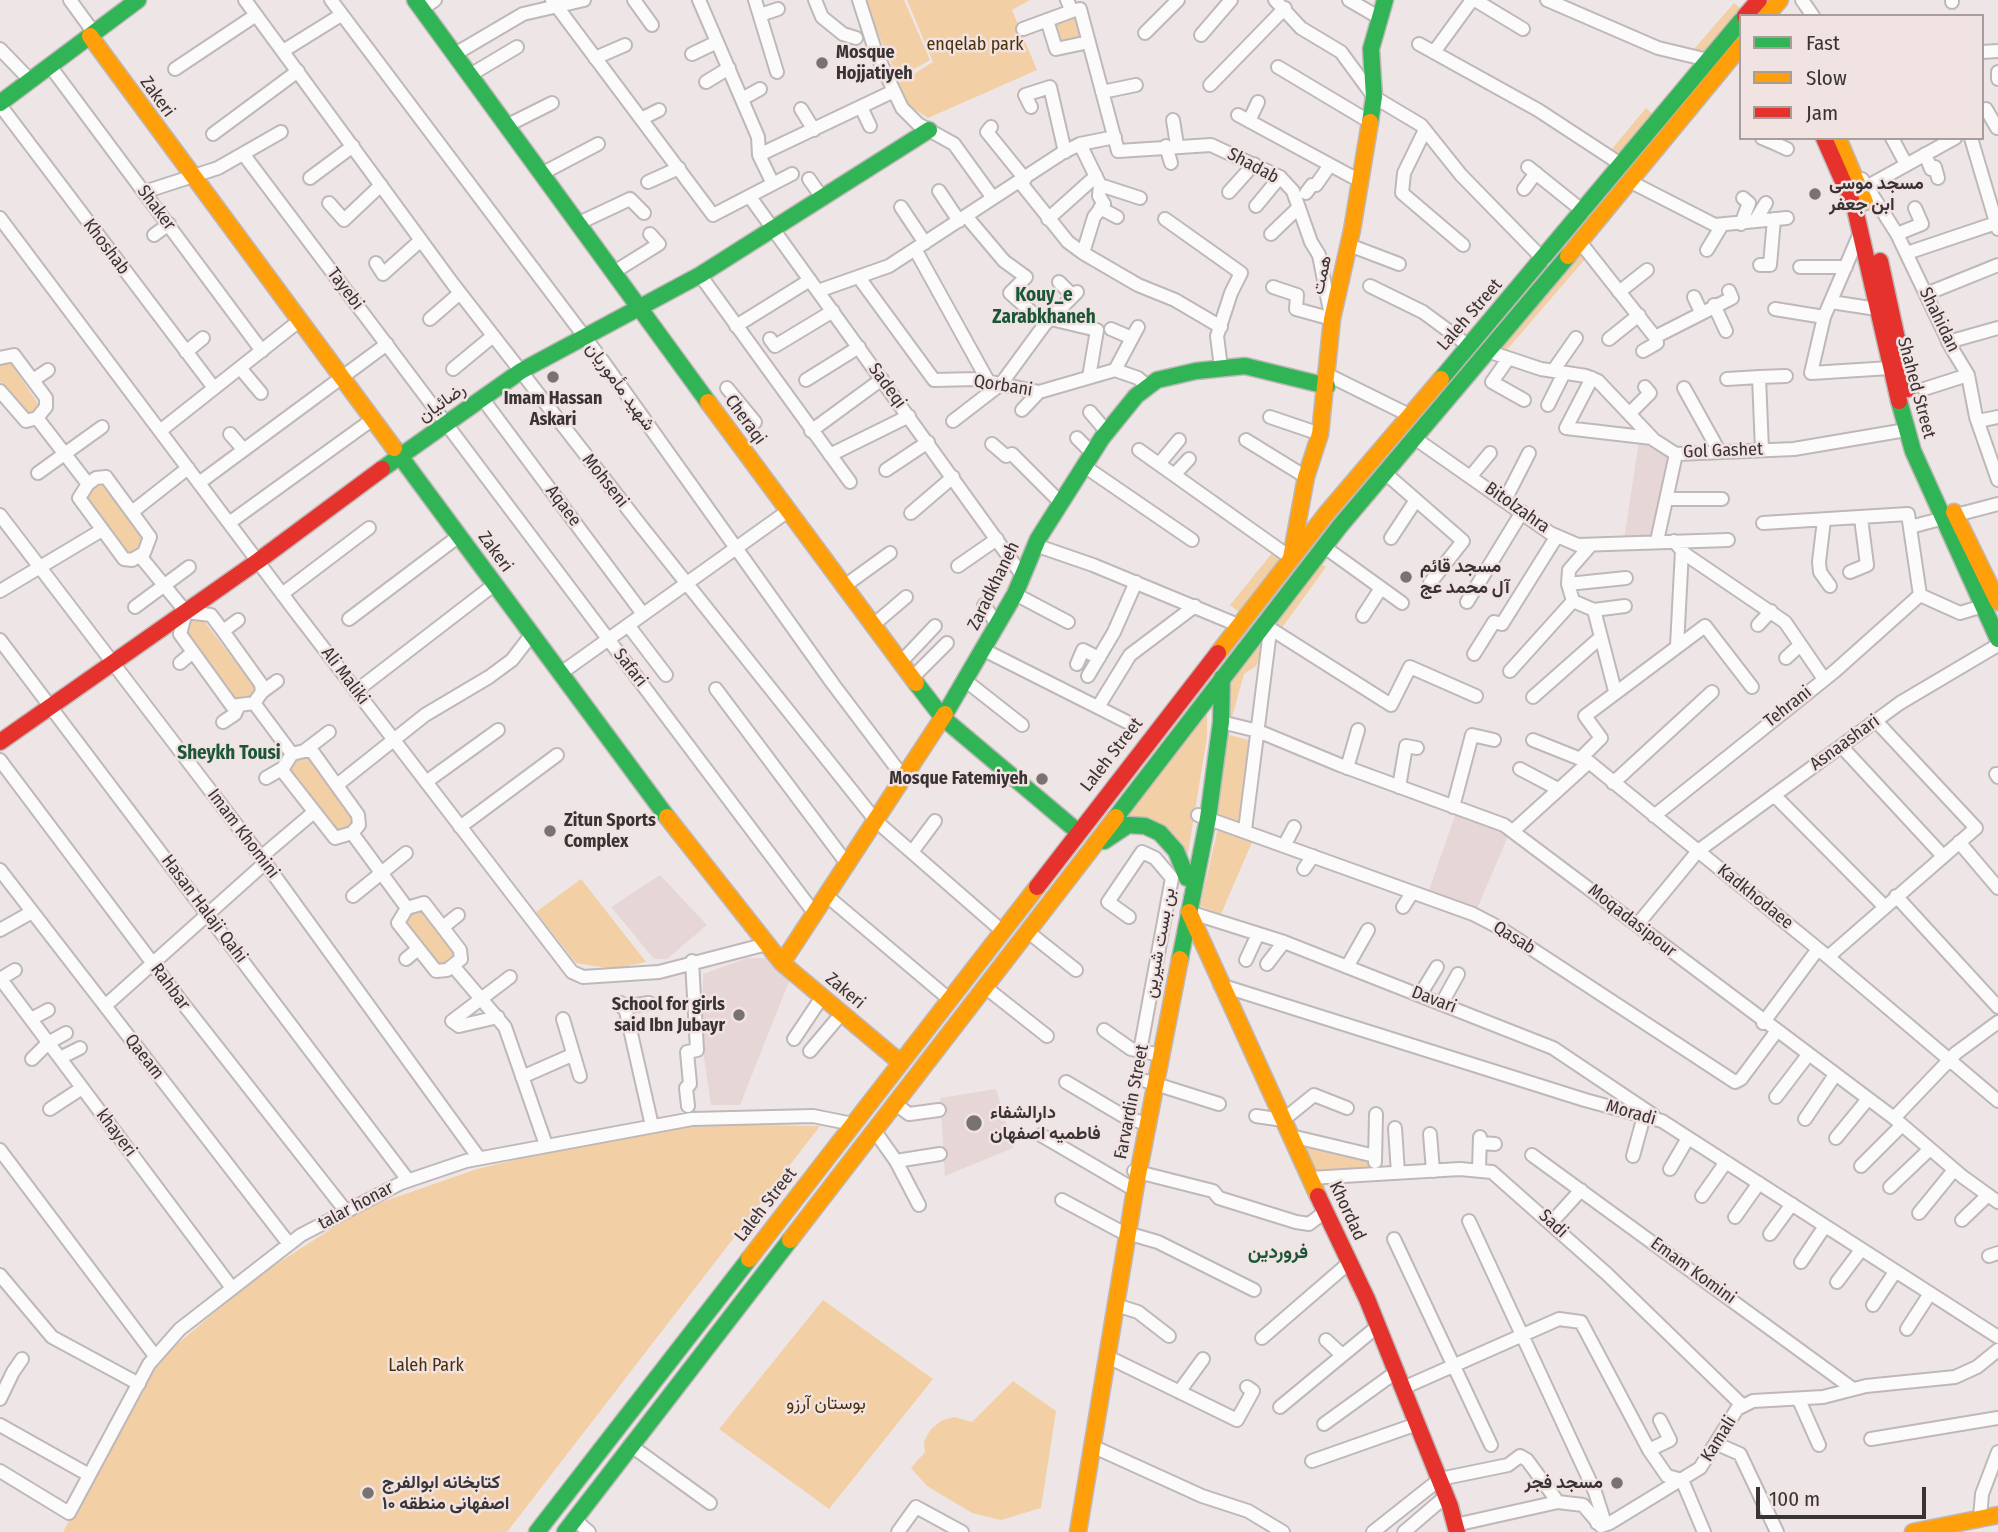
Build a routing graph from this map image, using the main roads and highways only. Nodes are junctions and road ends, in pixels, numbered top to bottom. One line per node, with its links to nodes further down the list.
1 (138, 0): 7 (main road)
2 (1385, 0): 20 (main road, همت)
3 (1781, 0): 5 (main road)
4 (424, 3): 17 (main road, Cheraqi)
5 (1753, 8)
6 (1739, 24): 10 (main road, Laleh Street)
7 (92, 34): 11 (main road); 21 (main road, Zakeri)
8 (1739, 47): 10 (main road, Laleh Street)
9 (1739, 65): 10 (main road)
10 (1714, 66): 15 (main road, Laleh Street); 16 (main road, Laleh Street)
11 (0, 104)
12 (929, 130): 17 (main road, رضائیان)
13 (1825, 140): 22 (main road, Shahed Street)
14 (1839, 140): 22 (main road, Shahed Street)
15 (1526, 281): 16 (main road); 18 (main road, Laleh Street)
16 (1533, 299): 19 (main road, Laleh Street)
17 (639, 307): 21 (main road, رضائیان); 28 (main road, Cheraqi)
18 (1487, 325): 19 (main road); 23 (main road, Laleh Street)
19 (1489, 349): 26 (main road, Laleh Street)
20 (1328, 380): 23 (main road, همت); 28 (main road, Zaradkhaneh)
21 (401, 457): 29 (main road, رضائیان); 38 (main road, Zakeri)
22 (1950, 517): 24 (main road, Shahed Street)
23 (1291, 558): 30 (main road, Laleh Street)
24 (1990, 604): 25 (main road, Shahed Street)
25 (1998, 639)
26 (1222, 678): 27 (main road, Laleh Street); 32 (main road, Farvardin Street)
27 (1205, 700): 31 (main road, Laleh Street); 32 (main road, Farvardin Street)
28 (943, 718): 34 (main road, Cheraqi); 38 (main road, Zaradkhaneh)
29 (0, 741)
30 (1108, 792): 31 (main road); 34 (main road, Laleh Street)
31 (1125, 805): 33 (main road); 35 (main road, Laleh Street)
32 (1203, 816): 36 (main road, Farvardin Street); 37 (main road, Farvardin Street)
33 (1139, 826): 35 (main road); 36 (main road)
34 (1077, 831): 40 (main road, Laleh Street)
35 (1091, 850): 43 (main road, Laleh Street)
36 (1186, 878): 39 (main road, Farvardin Street)
37 (1189, 912): 39 (main road, Farvardin Street); 48 (main road, Khordad)
38 (782, 963): 40 (main road, Zakeri)
39 (1150, 1053): 42 (main road, Farvardin Street)
40 (901, 1063): 41 (main road, Laleh Street)
41 (797, 1196): 43 (main road); 44 (main road, Laleh Street)
42 (1124, 1232): 50 (main road, Farvardin Street); 51 (main road, Farvardin Street)
43 (740, 1302): 45 (main road, Laleh Street)
44 (703, 1316): 45 (main road); 49 (main road, Laleh Street)
45 (647, 1423): 47 (main road, Laleh Street)
46 (1998, 1515): 52 (main road)
47 (570, 1526)
48 (1456, 1529)
49 (537, 1532)
50 (1069, 1532)
51 (1078, 1532)
52 (1913, 1532)

